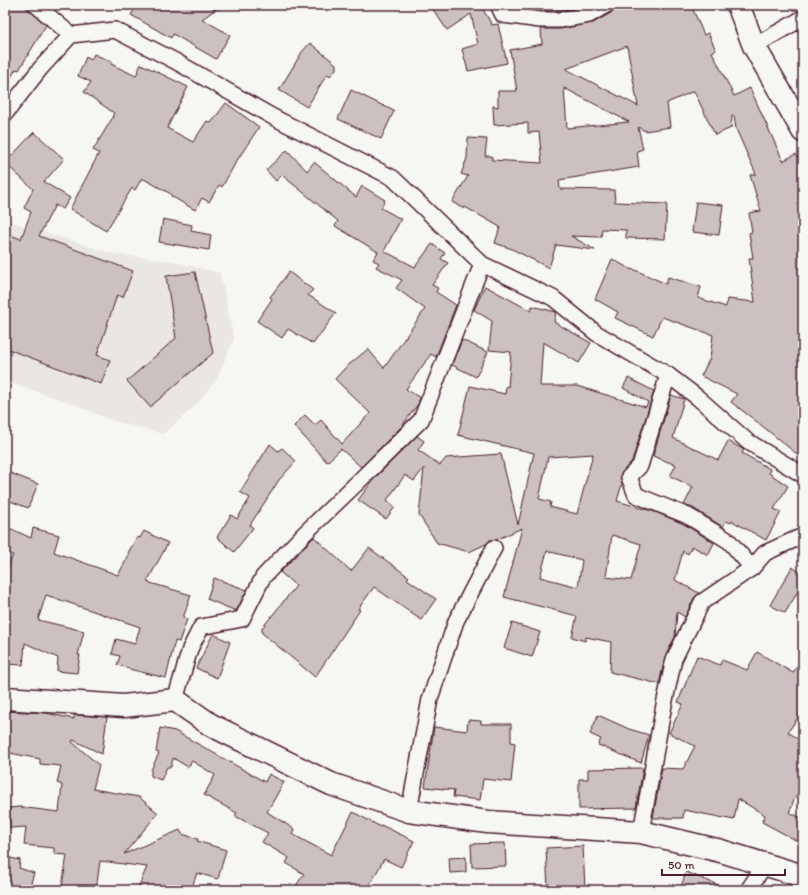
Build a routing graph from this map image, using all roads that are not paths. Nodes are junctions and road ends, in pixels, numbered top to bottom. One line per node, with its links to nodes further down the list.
1 (36, 5): 6 (street)
2 (498, 5): 3 (street)
3 (606, 5)
4 (738, 5): 7 (main road)
5 (803, 18): 7 (street)
6 (71, 35): 8 (street); 10 (street)
7 (754, 46): 9 (main road)
8 (5, 114)
9 (803, 131)
10 (482, 264): 11 (street); 17 (street)
11 (668, 375): 12 (street); 15 (street)
12 (803, 475)
13 (803, 537): 15 (street)
14 (494, 548): 18 (street)
15 (752, 568): 19 (street)
16 (5, 698): 17 (main road)
17 (175, 700): 18 (main road)
18 (409, 811): 19 (main road)
19 (641, 832): 20 (main road)
20 (765, 865): 21 (main road); 22 (street)
21 (803, 876)
22 (748, 890)

